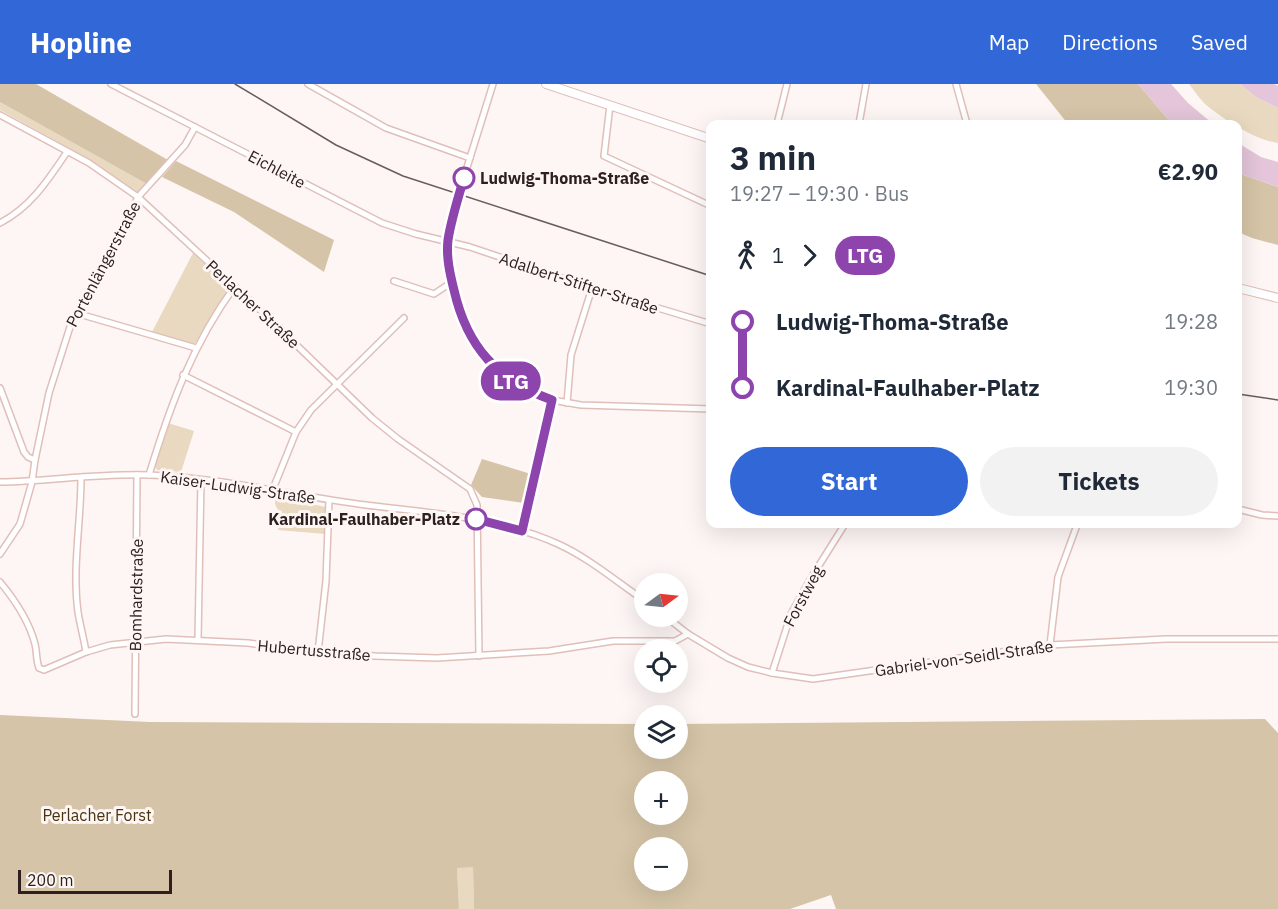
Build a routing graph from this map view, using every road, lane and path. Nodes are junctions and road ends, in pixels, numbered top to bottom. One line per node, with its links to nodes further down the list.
1 (111, 84): 13 (street, Eichleite)
2 (308, 84): 16 (street)
3 (493, 84): 16 (street)
4 (546, 84): 8 (main road)
5 (787, 84): 10 (street)
6 (866, 84): 11 (street)
7 (956, 84): 12 (street)
8 (610, 105): 14 (main road); 18 (street)
9 (0, 114): 15 (street, Perlacher Straße)
10 (778, 120)
11 (861, 120)
12 (966, 120)
13 (195, 127): 17 (street, Portenlängerstraße); 20 (street, Eichleite)
14 (706, 137)
15 (67, 152): 17 (street, Perlacher Straße); 19 (street)
16 (470, 158): 20 (street)
17 (138, 197): 23 (street, Perlacher Straße); 27 (street, Portenlängerstraße)
18 (706, 204)
19 (0, 223)
20 (448, 241): 22 (street); 24 (street, Adalbert-Stifter-Straße)
21 (394, 281): 22 (street)
22 (452, 282): 34 (street)
23 (236, 286): 30 (street); 32 (street, Perlacher Straße)
24 (592, 288): 29 (street, Adalbert-Stifter-Straße); 35 (street)
25 (1242, 289): 26 (main road)
26 (1278, 298)
27 (76, 313): 30 (street); 39 (street, Portenlängerstraße)
28 (404, 318): 32 (street)
29 (706, 322)
30 (196, 348): 31 (street)
31 (183, 375): 38 (street); 41 (street)
32 (336, 385): 38 (street); 50 (street, Perlacher Straße)
33 (0, 388): 36 (street)
34 (552, 400): 35 (street); 53 (street)
35 (567, 403): 37 (street)
36 (3, 409): 39 (street)
37 (706, 409)
38 (296, 432): 46 (street)
39 (35, 460): 45 (street, Portenlängerstraße)
40 (137, 475): 41 (street, Kaiser-Ludwig-Straße); 42 (street, Kaiser-Ludwig-Straße); 61 (street, Bomhardstraße)
41 (149, 475): 43 (street, Kaiser-Ludwig-Straße)
42 (81, 478): 45 (street, Kaiser-Ludwig-Straße); 63 (street)
43 (201, 480): 46 (street, Kaiser-Ludwig-Straße); 60 (street)
44 (0, 482): 45 (street, Kaiser-Ludwig-Straße)
45 (32, 482): 54 (street, Portenlängerstraße)
46 (273, 489): 47 (street, Kaiser-Ludwig-Straße)
47 (329, 500): 50 (street, Kaiser-Ludwig-Straße); 64 (street)
48 (1242, 510): 49 (street)
49 (1278, 516)
50 (476, 519): 53 (street); 65 (street, Perlacher Straße)
51 (842, 528): 66 (street, Forstweg)
52 (1075, 528): 62 (street)
53 (522, 531): 56 (street)
54 (1, 551)
55 (0, 582): 63 (street, Hubertusstraße)
56 (634, 594)
57 (679, 627): 58 (street, Gabriel-von-Seidl-Straße)
58 (688, 634): 65 (street, Hubertusstraße); 66 (street, Gabriel-von-Seidl-Straße)
59 (1278, 639): 62 (street, Gabriel-von-Seidl-Straße)
60 (198, 640): 61 (street, Hubertusstraße); 64 (street, Hubertusstraße)
61 (136, 642): 63 (street, Hubertusstraße); 67 (street, Bomhardstraße)
62 (1050, 645): 66 (street, Gabriel-von-Seidl-Straße)
63 (86, 652)
64 (318, 652): 65 (street, Hubertusstraße)
65 (479, 656)
66 (772, 673)
67 (135, 714)

